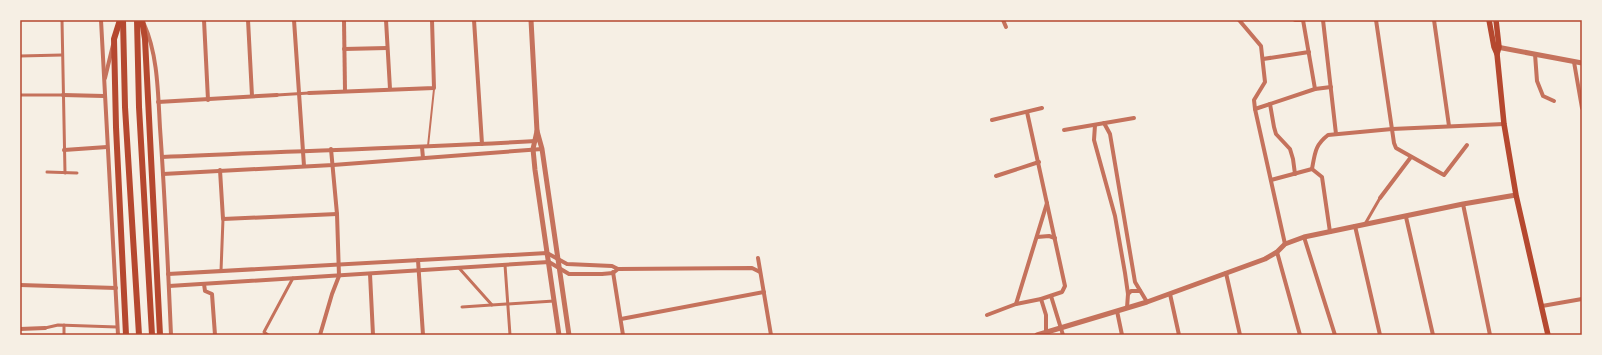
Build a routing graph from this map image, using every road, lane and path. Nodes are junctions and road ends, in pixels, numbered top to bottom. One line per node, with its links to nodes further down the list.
1 (62, 20): 30 (street)
2 (101, 20): 35 (street)
3 (121, 20): 24 (main road); 163 (main road)
4 (137, 20): 164 (main road)
5 (142, 20): 50 (street); 165 (main road)
6 (204, 20): 48 (street)
7 (248, 20): 47 (street)
8 (294, 20): 42 (street)
9 (344, 20): 27 (street)
10 (386, 20): 26 (street)
11 (432, 20): 38 (street)
12 (474, 20): 68 (street)
13 (530, 20): 64 (street)
14 (1003, 20): 23 (street)
15 (1239, 20): 32 (street)
16 (1295, 20): 17 (street)
17 (1302, 20): 28 (street)
18 (1323, 20): 36 (street)
19 (1376, 20): 62 (street)
20 (1434, 20): 61 (street)
21 (1489, 20): 25 (main road)
22 (1496, 20): 25 (main road)
23 (1006, 27)
24 (114, 39): 35 (street); 162 (main road)
25 (1496, 47): 29 (street); 60 (main road)
26 (387, 48): 27 (street); 37 (street)
27 (344, 49): 40 (street)
28 (1309, 52): 32 (street); 39 (street)
29 (1535, 54): 33 (street); 49 (street)
30 (62, 55): 31 (street); 44 (street)
31 (20, 56)
32 (1263, 59): 54 (street)
33 (1574, 62): 34 (street); 53 (street)
34 (1582, 64)
35 (104, 86): 46 (street)
36 (1331, 87): 39 (street); 65 (street)
37 (390, 88): 38 (street); 40 (street)
38 (434, 88): 72 (lane)
39 (1315, 90): 51 (street)
40 (345, 91): 41 (street)
41 (309, 93): 42 (street)
42 (299, 94): 45 (street); 77 (street)
43 (20, 95): 44 (street)
44 (63, 95): 46 (street); 76 (street)
45 (277, 95): 47 (street)
46 (104, 96): 70 (street)
47 (252, 96): 48 (street)
48 (208, 100): 50 (street)
49 (1554, 101)
50 (158, 102): 78 (street)
51 (1270, 104): 54 (street); 90 (street)
52 (1042, 108): 55 (street)
53 (1582, 108)
54 (1255, 109): 92 (street)
55 (1027, 112): 57 (street); 81 (street)
56 (1134, 118): 58 (street)
57 (992, 120)
58 (1104, 123): 59 (street); 98 (street)
59 (1095, 124): 63 (street); 99 (street)
60 (1504, 124): 61 (street); 93 (main road)
61 (1449, 126): 62 (street)
62 (1392, 128): 65 (street); 79 (street)
63 (1064, 130)
64 (537, 131): 66 (street); 67 (street)
65 (1336, 134): 84 (street)
66 (540, 141): 67 (street); 75 (street)
67 (534, 142): 68 (street); 74 (street)
68 (482, 144): 72 (street)
69 (1466, 145): 79 (street)
70 (107, 147): 76 (street); 135 (street)
71 (422, 147): 72 (street); 73 (street); 80 (street)
72 (428, 147)
73 (331, 149): 77 (street); 82 (street)
74 (533, 149): 75 (street); 80 (street); 110 (street)
75 (542, 149): 111 (street)
76 (64, 150): 87 (street)
77 (303, 150): 78 (street); 83 (street)
78 (162, 157): 89 (street)
79 (1411, 157): 94 (street)
80 (423, 158): 82 (street)
81 (1039, 162): 91 (street); 95 (street)
82 (333, 165): 83 (street); 97 (street)
83 (304, 166): 85 (street)
84 (1312, 169): 90 (street); 104 (street)
85 (220, 170): 89 (street); 101 (street)
86 (47, 172): 87 (street)
87 (64, 173): 88 (street)
88 (77, 173)
89 (163, 174): 127 (street)
90 (1295, 174): 92 (street)
91 (996, 176)
92 (1271, 180): 108 (street)
93 (1516, 195): 96 (street); 148 (main road)
94 (1380, 198): 102 (street)
95 (1047, 202): 105 (street); 107 (street)
96 (1463, 204): 100 (street); 186 (street)
97 (337, 214): 101 (street); 115 (street)
98 (1124, 215): 99 (street); 123 (street)
99 (1115, 216): 129 (street)
100 (1406, 217): 102 (street); 185 (street)
101 (223, 218): 121 (street)
102 (1365, 224): 103 (street)
103 (1355, 226): 104 (street); 184 (street)
104 (1330, 232): 106 (street)
105 (1037, 236): 107 (street); 146 (street)
106 (1304, 237): 108 (street); 183 (street)
107 (1055, 238): 140 (street)
108 (1285, 244): 109 (street)
109 (1277, 252): 126 (street); 182 (street)
110 (547, 253): 111 (street); 113 (street); 114 (street)
111 (558, 258): 117 (street); 119 (street)
112 (758, 258): 124 (street)
113 (418, 260): 115 (street); 122 (street)
114 (548, 262): 116 (street); 119 (street); 143 (street)
115 (339, 264): 121 (street); 130 (street)
116 (506, 265): 118 (street); 145 (street)
117 (612, 266): 120 (street); 125 (street)
118 (460, 268): 122 (street); 147 (street)
119 (559, 268): 125 (street); 174 (street)
120 (618, 269): 124 (street); 125 (street)
121 (221, 270): 127 (street)
122 (419, 270): 128 (street); 171 (street)
123 (1133, 271): 129 (street); 136 (street)
124 (760, 272): 137 (street)
125 (613, 273): 153 (street)
126 (1226, 273): 139 (street); 181 (street)
127 (168, 274): 134 (street)
128 (370, 274): 130 (street); 170 (street)
129 (1125, 274): 138 (street)
130 (339, 276): 131 (street); 169 (street)
131 (293, 278): 132 (street); 168 (street)
132 (204, 284): 134 (street); 167 (street)
133 (20, 285): 135 (street)
134 (169, 286): 166 (street)
135 (116, 288): 155 (street)
136 (1140, 291): 138 (street); 144 (street)
137 (764, 292): 153 (street); 176 (street)
138 (1128, 294): 150 (street)
139 (1170, 294): 144 (street); 180 (street)
140 (1051, 296): 141 (street); 157 (street)
141 (1041, 299): 146 (street); 159 (street)
142 (1582, 299): 148 (street)
143 (554, 301): 145 (street); 173 (street)
144 (1147, 302): 150 (street)
145 (508, 304): 147 (street); 172 (street)
146 (1016, 304): 152 (street)
147 (492, 305): 149 (street)
148 (1542, 306): 187 (main road)
149 (462, 307)
150 (1127, 308): 151 (street)
151 (1117, 311): 157 (street); 179 (street)
152 (987, 315)
153 (621, 319): 175 (street)
154 (64, 326): 155 (street); 156 (street); 160 (street)
155 (117, 327): 161 (street)
156 (45, 328): 158 (street)
157 (1062, 328): 159 (street); 178 (street)
158 (20, 329)
159 (1046, 332): 177 (street)
160 (64, 335)
161 (118, 335)
162 (126, 335)
163 (139, 335)
164 (152, 335)
165 (160, 335)
166 (171, 335)
167 (215, 335)
168 (268, 335)
169 (320, 335)
170 (373, 335)
171 (423, 335)
172 (510, 335)
173 (559, 335)
174 (569, 335)
175 (623, 335)
176 (771, 335)
177 (1037, 335)
178 (1064, 335)
179 (1122, 335)
180 (1179, 335)
181 (1240, 335)
182 (1300, 335)
183 (1335, 335)
184 (1380, 335)
185 (1433, 335)
186 (1490, 335)
187 (1548, 335)

